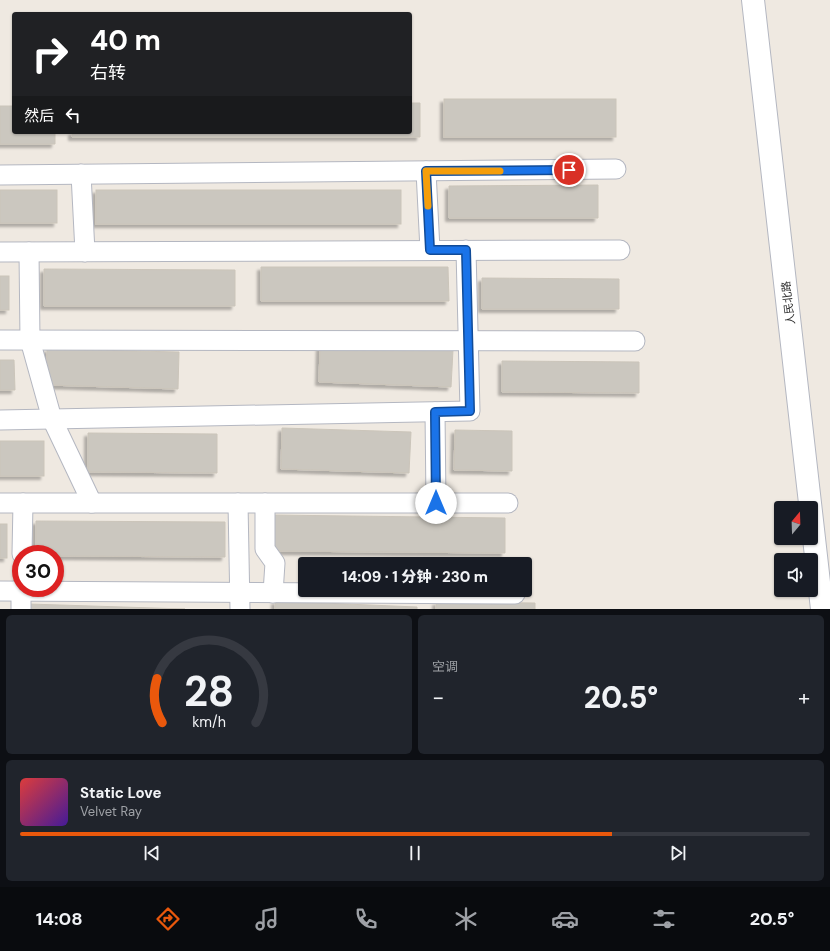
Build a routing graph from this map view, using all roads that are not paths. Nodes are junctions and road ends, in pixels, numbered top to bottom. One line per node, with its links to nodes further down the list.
1 (753, 0): 33 (main road, 人民北路)
2 (616, 170): 3 (street)
3 (426, 171): 4 (street); 6 (street)
4 (81, 174): 5 (street); 11 (street)
5 (0, 175)
6 (430, 250): 7 (street); 11 (street)
7 (466, 250): 8 (street); 14 (street)
8 (620, 250)
9 (0, 252): 10 (street)
10 (29, 252): 11 (street); 13 (street)
11 (86, 252)
12 (0, 340): 13 (street)
13 (30, 340): 14 (street); 17 (street)
14 (468, 341): 15 (street); 16 (street)
15 (635, 341)
16 (435, 412): 17 (street); 24 (street)
17 (52, 419): 18 (street); 21 (street)
18 (0, 420)
19 (0, 503): 20 (street)
20 (23, 503): 21 (street); 26 (street)
21 (92, 503): 22 (street)
22 (238, 503): 23 (street); 32 (street)
23 (265, 503): 24 (street); 31 (street)
24 (436, 503): 25 (street)
25 (508, 503)
26 (22, 545)
27 (0, 591): 28 (street)
28 (12, 594)
29 (64, 597): 32 (street)
30 (331, 597): 31 (street)
31 (269, 598): 32 (street)
32 (239, 601)
33 (823, 608)

